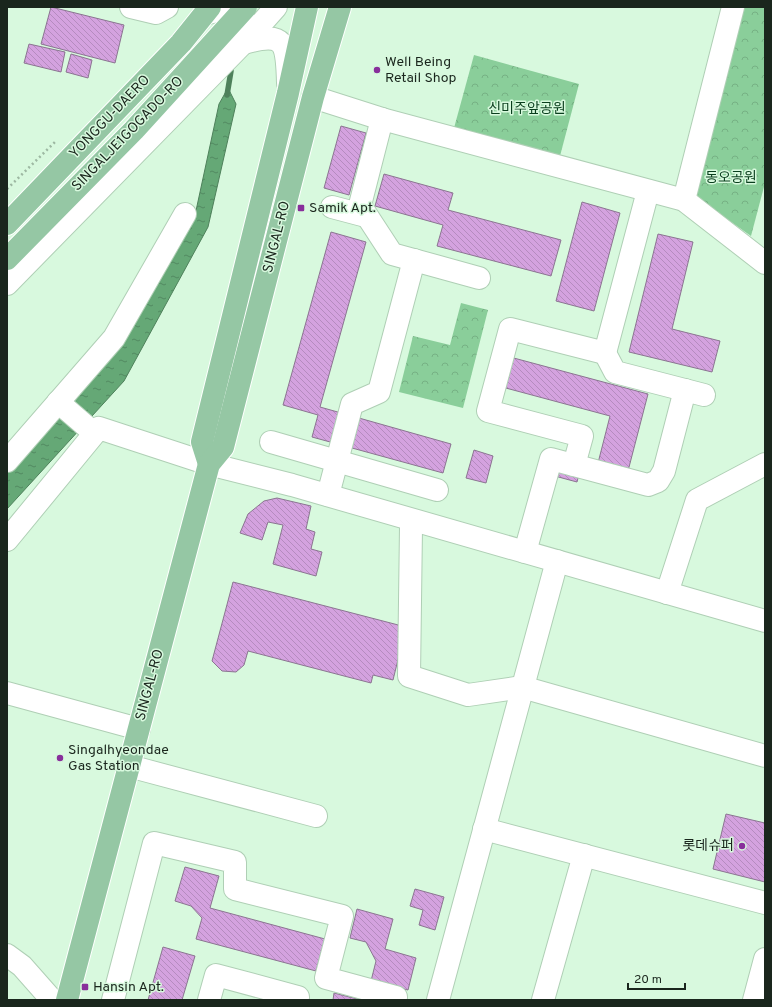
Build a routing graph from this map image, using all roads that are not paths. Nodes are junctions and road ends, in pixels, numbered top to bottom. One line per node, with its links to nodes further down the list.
1 (131, 7): 2 (street)
2 (167, 7)
3 (246, 7): 19 (main road, SINGALJE1GOGADO-RO, bridge)
4 (276, 7): 9 (street)
5 (307, 7): 10 (main road, SINGAL-RO)
6 (340, 7): 11 (main road, SINGAL-RO)
7 (734, 7): 14 (street)
8 (208, 10): 9 (street); 18 (main road, YONGGU-DAERO)
9 (244, 43): 10 (street); 23 (street)
10 (288, 93): 30 (main road, SINGAL-RO)
11 (313, 97): 12 (street); 30 (main road, SINGAL-RO)
12 (382, 119): 13 (street); 17 (street)
13 (648, 191): 14 (street); 24 (street)
14 (684, 200): 21 (street)
15 (332, 207): 17 (street)
16 (185, 214): 25 (street)
17 (366, 216): 20 (street)
18 (7, 224)
19 (7, 259)
20 (414, 260): 22 (street); 29 (street)
21 (765, 263)
22 (480, 278)
23 (7, 284)
24 (605, 354): 32 (street); 32 (street)
25 (58, 402): 26 (street); 28 (street)
26 (94, 433): 30 (street); 36 (street)
27 (271, 442): 29 (street)
28 (7, 460)
29 (337, 462): 33 (street); 34 (street)
30 (208, 464): 34 (street); 43 (main road, SINGAL-RO)
31 (765, 464): 39 (street)
32 (574, 465): 37 (street)
33 (437, 490)
34 (328, 495): 37 (street)
35 (411, 527): 41 (street)
36 (7, 540)
37 (525, 552): 38 (street)
38 (557, 561): 39 (street); 41 (street)
39 (668, 593): 40 (street)
40 (765, 621)
41 (522, 687): 44 (street); 47 (street)
42 (7, 694): 43 (street)
43 (139, 729): 45 (main road, SINGAL-RO)
44 (765, 756)
45 (129, 766): 46 (street); 55 (main road, SINGAL-RO)
46 (316, 816)
47 (484, 829): 48 (street); 59 (street)
48 (584, 855): 49 (street); 60 (street)
49 (765, 903)
50 (7, 955): 54 (street)
51 (765, 959): 61 (street)
52 (326, 978): 53 (street); 56 (street); 58 (street)
53 (297, 998): 57 (street)
54 (52, 1000)
55 (67, 1000)
56 (113, 1000)
57 (209, 1000)
58 (395, 1000)
59 (438, 1000)
60 (543, 1000)
61 (754, 1000)

